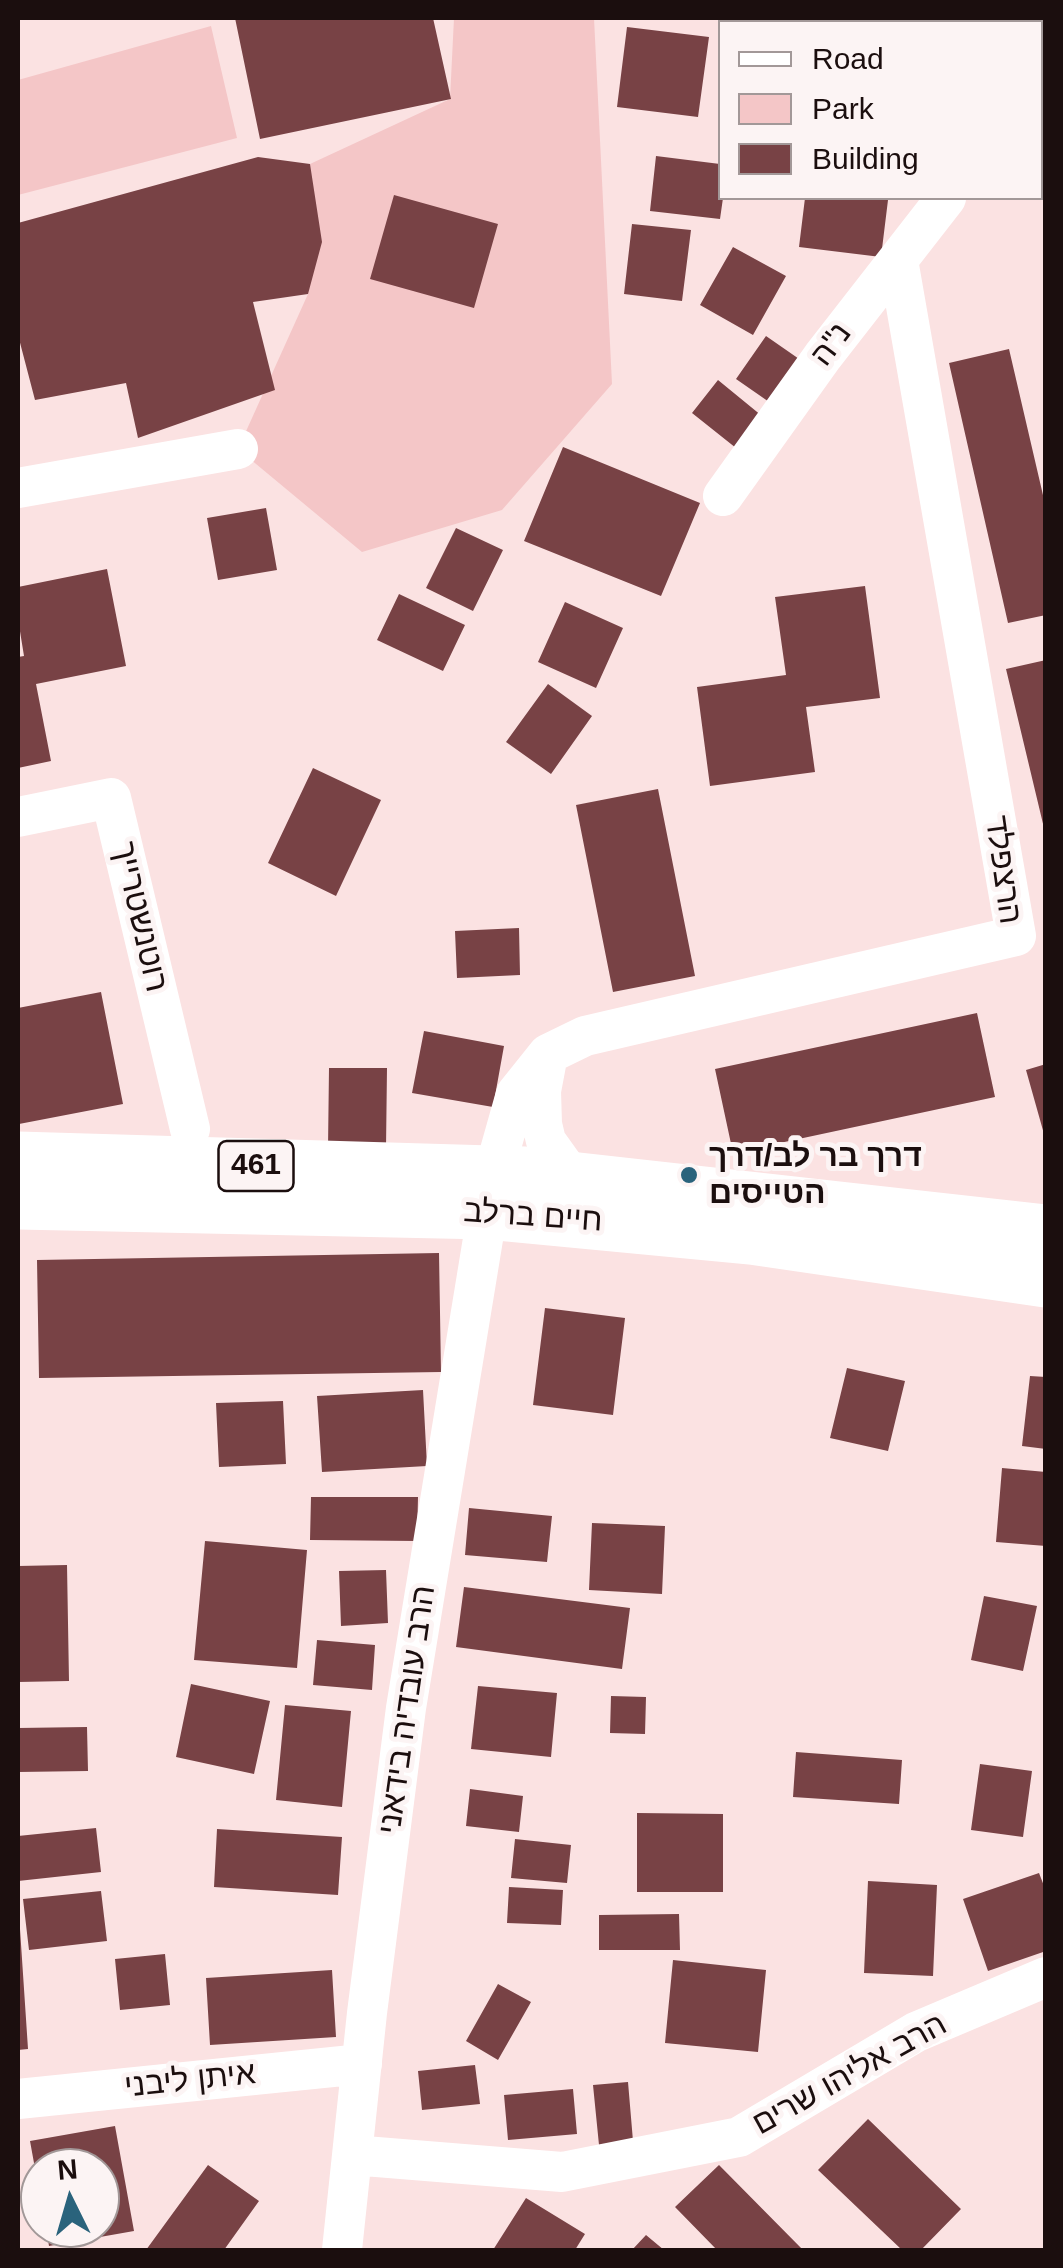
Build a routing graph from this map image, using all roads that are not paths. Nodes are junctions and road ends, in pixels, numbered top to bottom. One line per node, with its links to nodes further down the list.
1 (944, 200): 2 (street, נ"ה)
2 (898, 260): 5 (street, נ"ה); 7 (street, הרצפלד)
3 (238, 449): 4 (street)
4 (18, 488)
5 (723, 496)
6 (18, 816): 8 (street, רוטנשטרייך)
7 (548, 1054): 10 (street); 11 (street, הרצפלד)
8 (190, 1130)
9 (18, 1159): 11 (main road, חיים ברלב / 461)
10 (584, 1179): 11 (main road, חיים ברלב / 461); 13 (main road, חיים ברלב / 461)
11 (491, 1192): 12 (main road, חיים ברלב / 461); 14 (main road, חיים ברלב / 461); 16 (street, הרב עובדיה בידאני)
12 (18, 1202)
13 (1046, 1232)
14 (1046, 1280)
15 (1046, 1977): 18 (street, הרב אליהו שרים)
16 (362, 2064): 17 (street, איתן ליבני); 18 (street, הרב עובדיה בידאני)
17 (18, 2099)
18 (352, 2155): 19 (street, הרב עובדיה בידאני)
19 (342, 2250)

